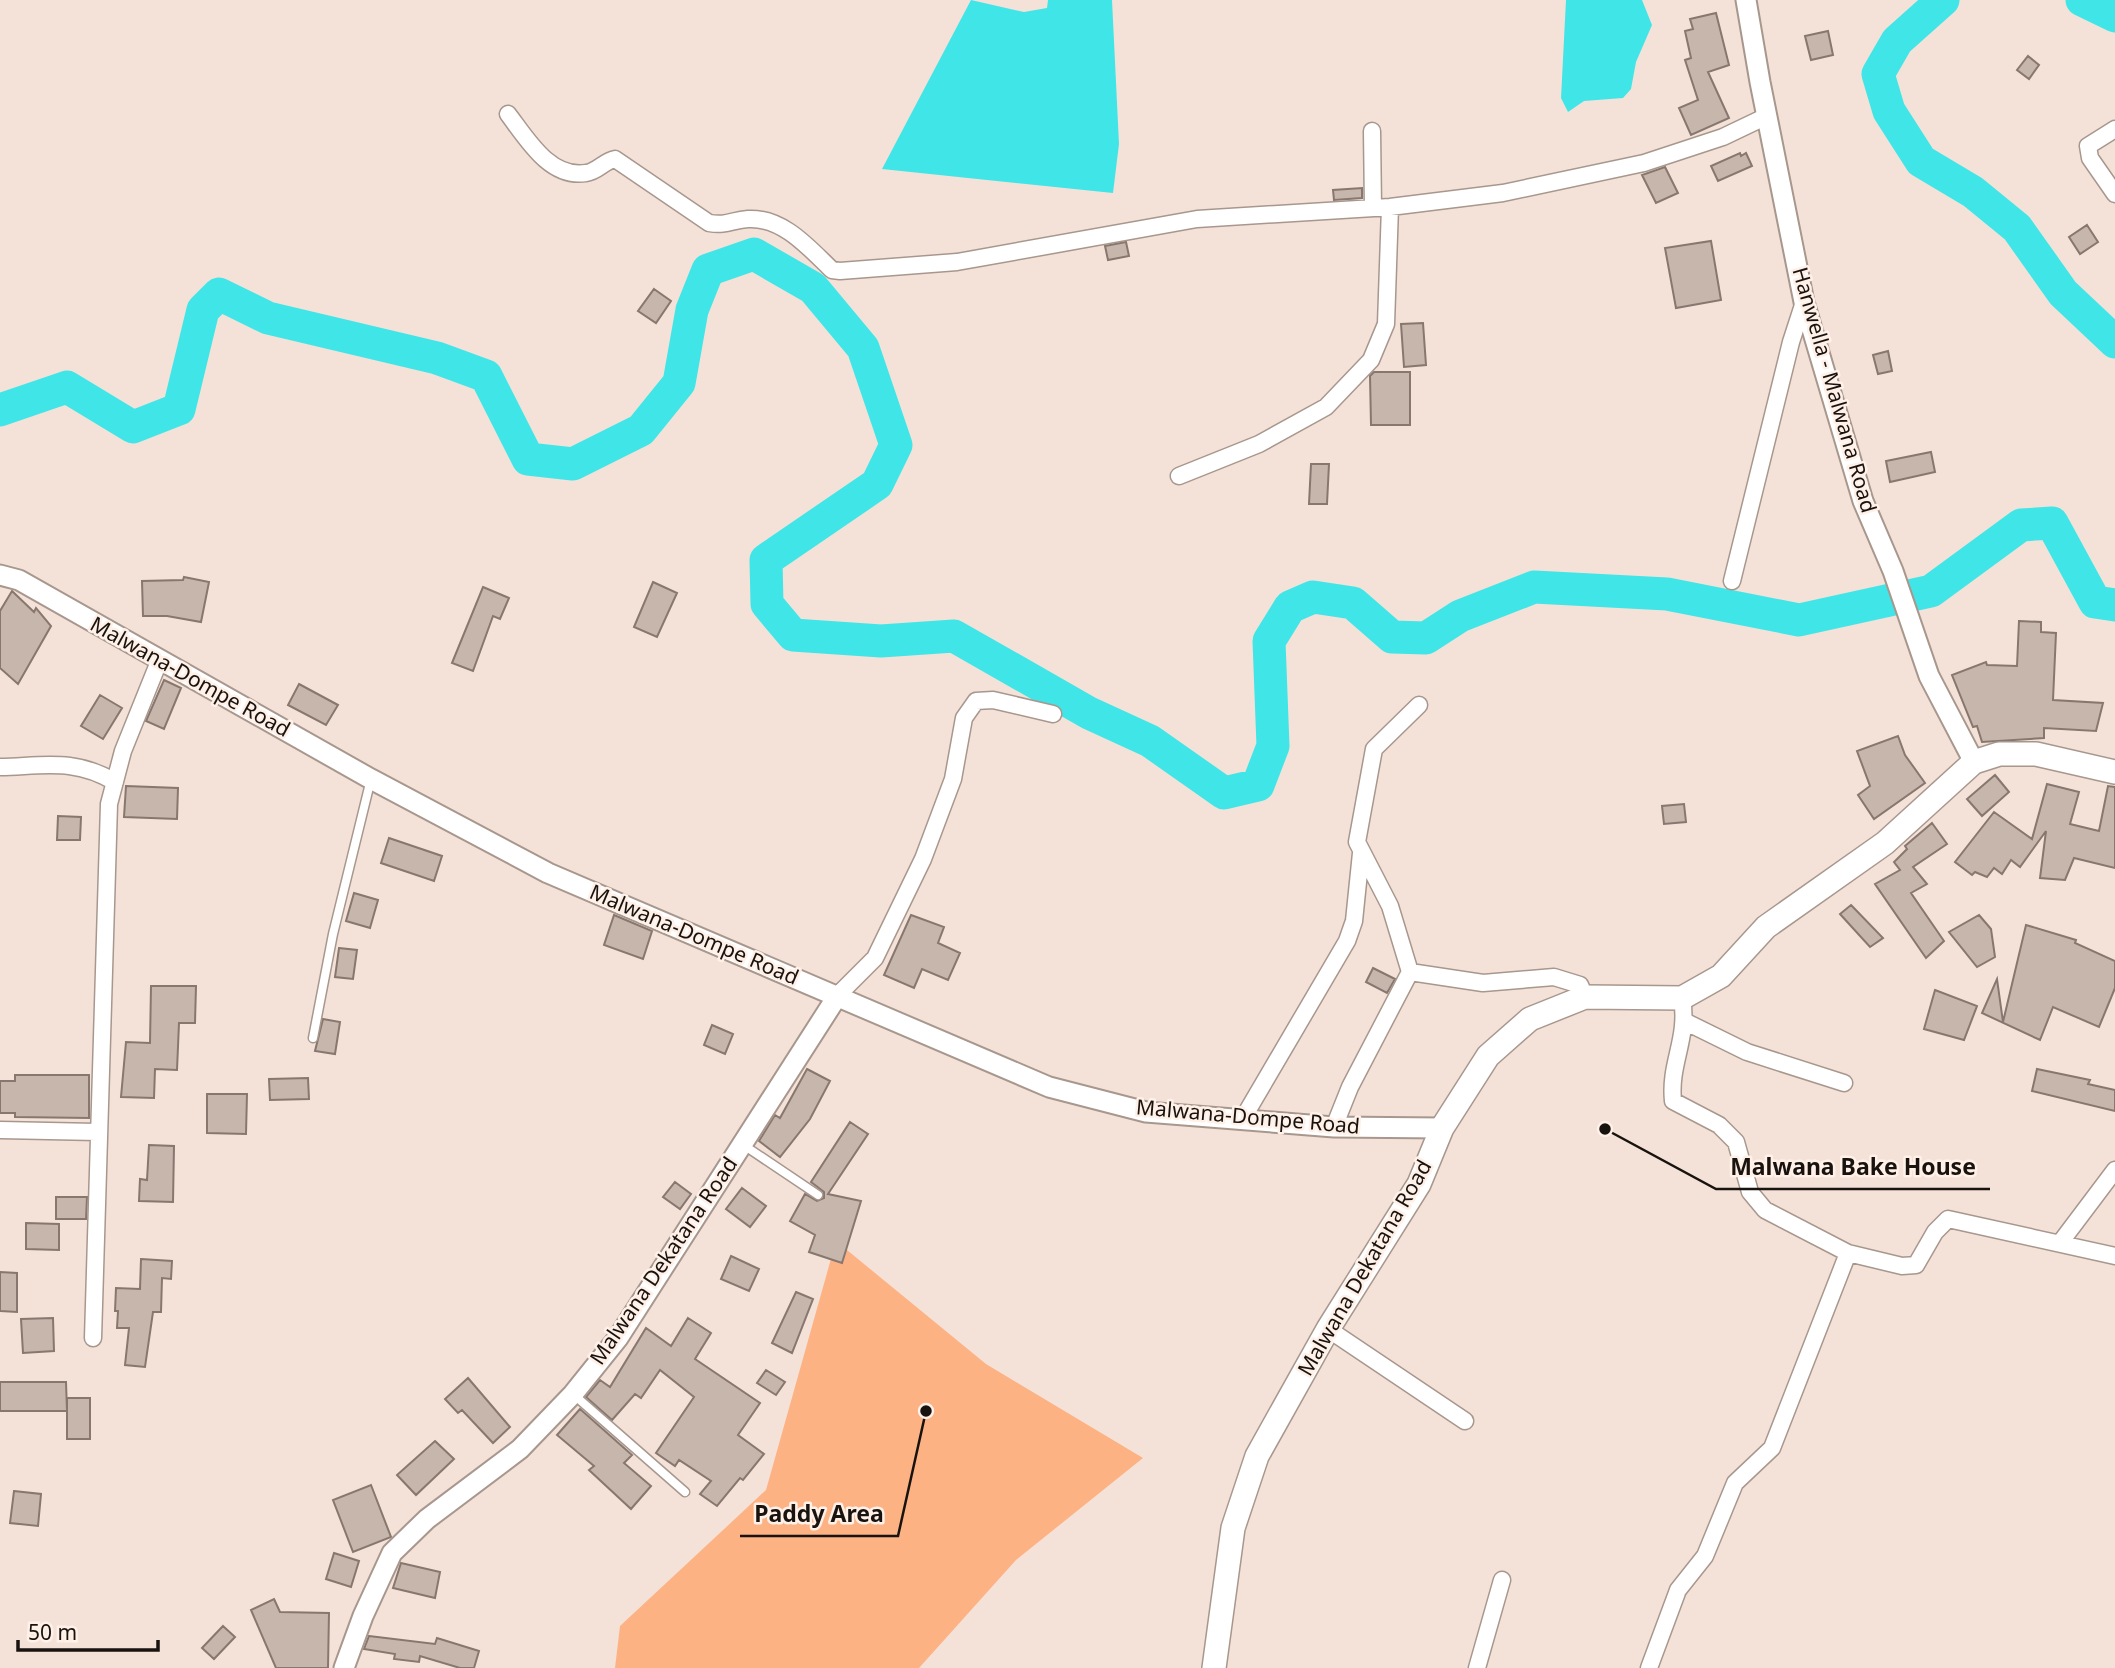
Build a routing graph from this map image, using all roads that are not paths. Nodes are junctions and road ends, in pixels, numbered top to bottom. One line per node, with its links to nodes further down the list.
1 (1746, 0): 3 (street, Hanwella - Malwana Road)
2 (508, 114): 8 (street)
3 (1767, 117): 7 (street); 9 (street, Hanwella - Malwana Road)
4 (2115, 129): 6 (street)
5 (1373, 131): 8 (street)
6 (2115, 194)
7 (1390, 207): 8 (street); 10 (street)
8 (1373, 208)
9 (1804, 302): 12 (street); 16 (street, Hanwella - Malwana Road)
10 (1179, 476)
11 (0, 575): 13 (street, Malwana-Dompe Road)
12 (1732, 581)
13 (160, 659): 19 (street, Malwana-Dompe Road); 20 (street)
14 (1419, 705): 21 (street)
15 (1053, 714): 23 (street)
16 (1974, 762): 18 (main road); 25 (main road)
17 (0, 767): 20 (street)
18 (2115, 772)
19 (371, 779): 23 (street, Malwana-Dompe Road); 27 (lane)
20 (115, 782): 33 (street)
21 (1361, 853): 22 (street); 29 (street)
22 (1409, 972): 24 (street); 30 (street)
23 (838, 995): 29 (street, Malwana-Dompe Road); 34 (street, Malwana Dekatana Road)
24 (1585, 997): 25 (main road, Malwana Dekatana Road); 31 (main road, Malwana Dekatana Road)
25 (1682, 998): 26 (street)
26 (1686, 1022): 28 (street); 38 (street)
27 (313, 1038)
28 (1844, 1083)
29 (1242, 1120): 30 (street, Malwana-Dompe Road)
30 (1334, 1127): 31 (street, Malwana-Dompe Road)
31 (1442, 1128): 40 (main road, Malwana Dekatana Road)
32 (0, 1130): 33 (street)
33 (97, 1132): 41 (street)
34 (741, 1144): 36 (lane); 42 (street, Malwana Dekatana Road)
35 (2115, 1170): 37 (street)
36 (818, 1195)
37 (2060, 1243): 38 (street); 39 (street)
38 (1848, 1252): 49 (street)
39 (2115, 1256)
40 (1328, 1329): 43 (street); 47 (main road, Malwana Dekatana Road)
41 (93, 1338)
42 (573, 1394): 44 (lane); 46 (street, Malwana Dekatana Road)
43 (1465, 1421)
44 (685, 1492)
45 (1502, 1580): 48 (street)
46 (344, 1668)
47 (1214, 1668)
48 (1477, 1668)
49 (1649, 1668)

